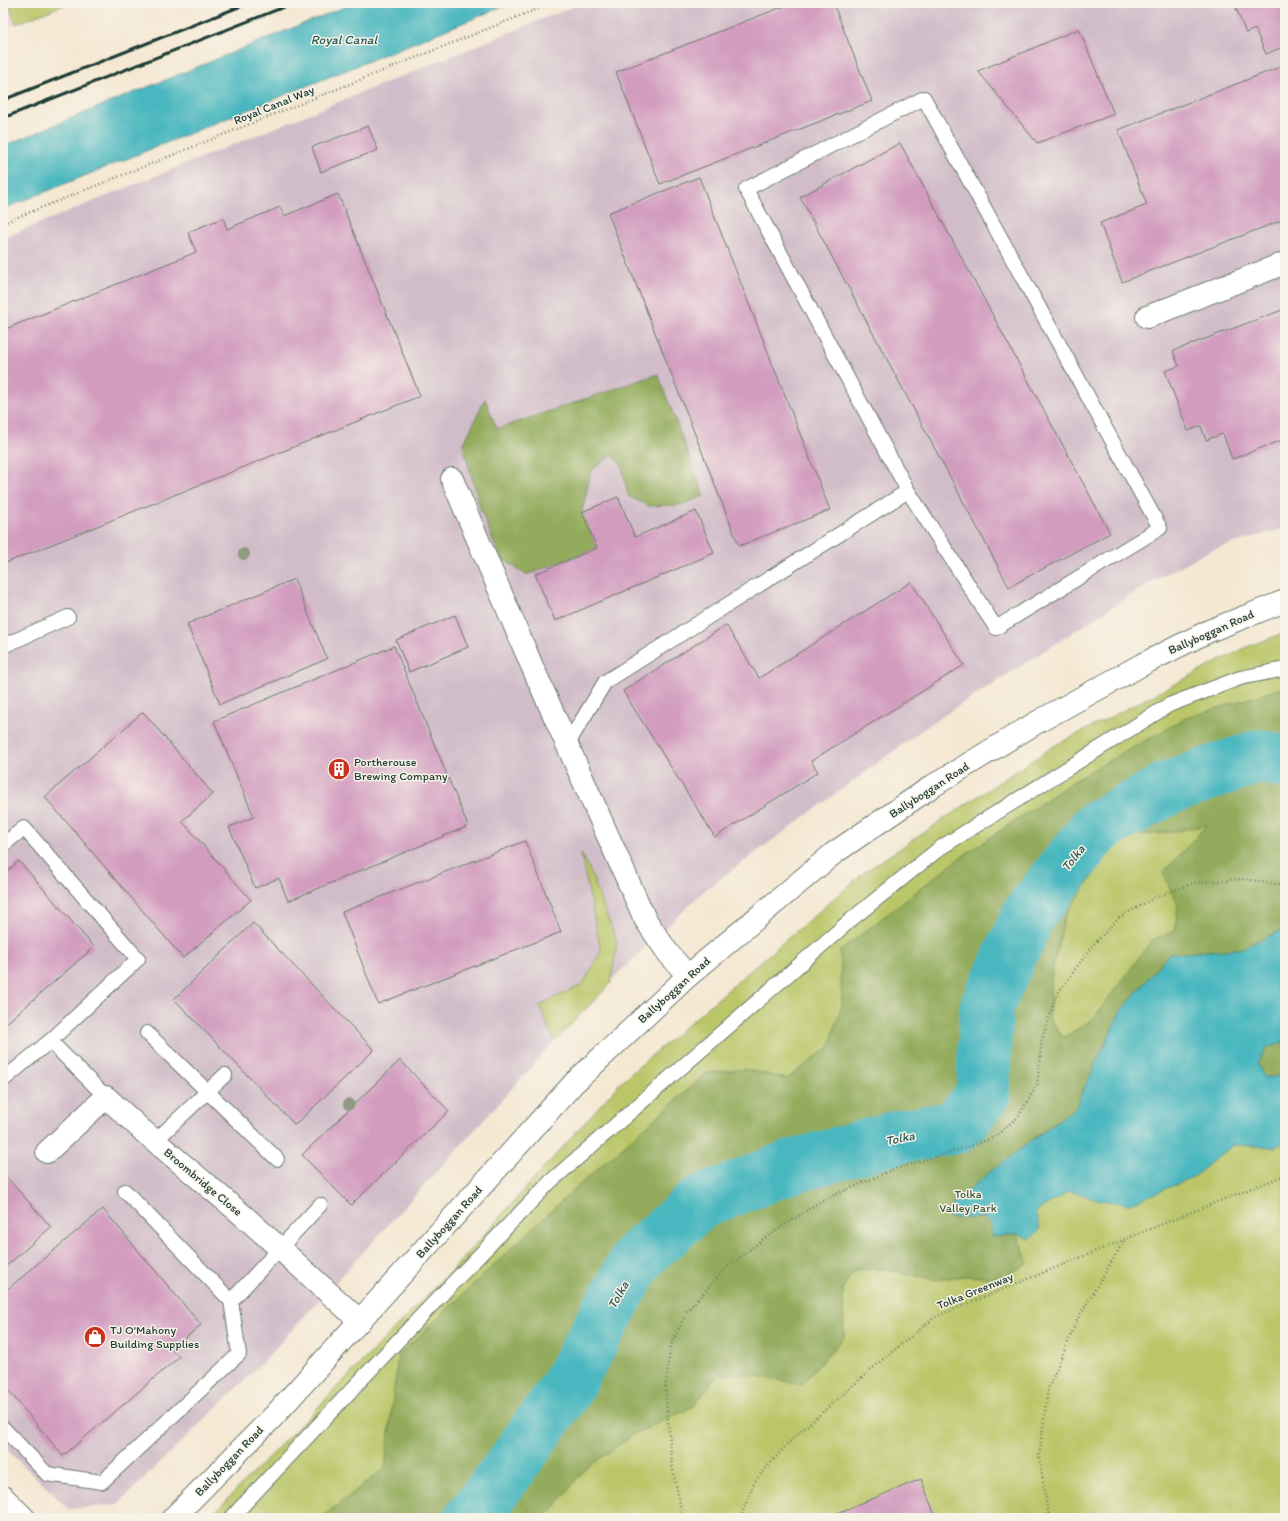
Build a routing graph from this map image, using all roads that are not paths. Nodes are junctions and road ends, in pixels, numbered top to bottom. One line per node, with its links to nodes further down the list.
1 (1285, 263): 2 (street)
2 (1147, 316)
3 (452, 479): 9 (street)
4 (908, 491): 4 (lane); 9 (lane)
5 (1285, 601): 11 (street, Ballyboggan Road)
6 (68, 617): 7 (lane)
7 (3, 646)
8 (1285, 669): 30 (lane)
9 (567, 745): 11 (street)
10 (3, 845): 13 (lane)
11 (688, 976): 25 (street, Ballyboggan Road)
12 (147, 1033): 16 (lane)
13 (50, 1041): 15 (lane); 17 (lane)
14 (225, 1075): 16 (lane)
15 (3, 1080)
16 (208, 1092): 18 (lane); 20 (lane)
17 (106, 1097): 18 (street, Broombridge Close); 19 (street)
18 (155, 1141): 23 (street, Broombridge Close)
19 (47, 1152)
20 (277, 1159)
21 (125, 1190): 24 (lane)
22 (320, 1205): 23 (lane)
23 (279, 1248): 24 (lane); 25 (street, Broombridge Close)
24 (231, 1301): 26 (lane)
25 (360, 1321): 29 (street, Ballyboggan Road)
26 (3, 1428)
27 (3, 1497): 28 (street)
28 (24, 1518)
29 (173, 1518)
30 (231, 1518)

